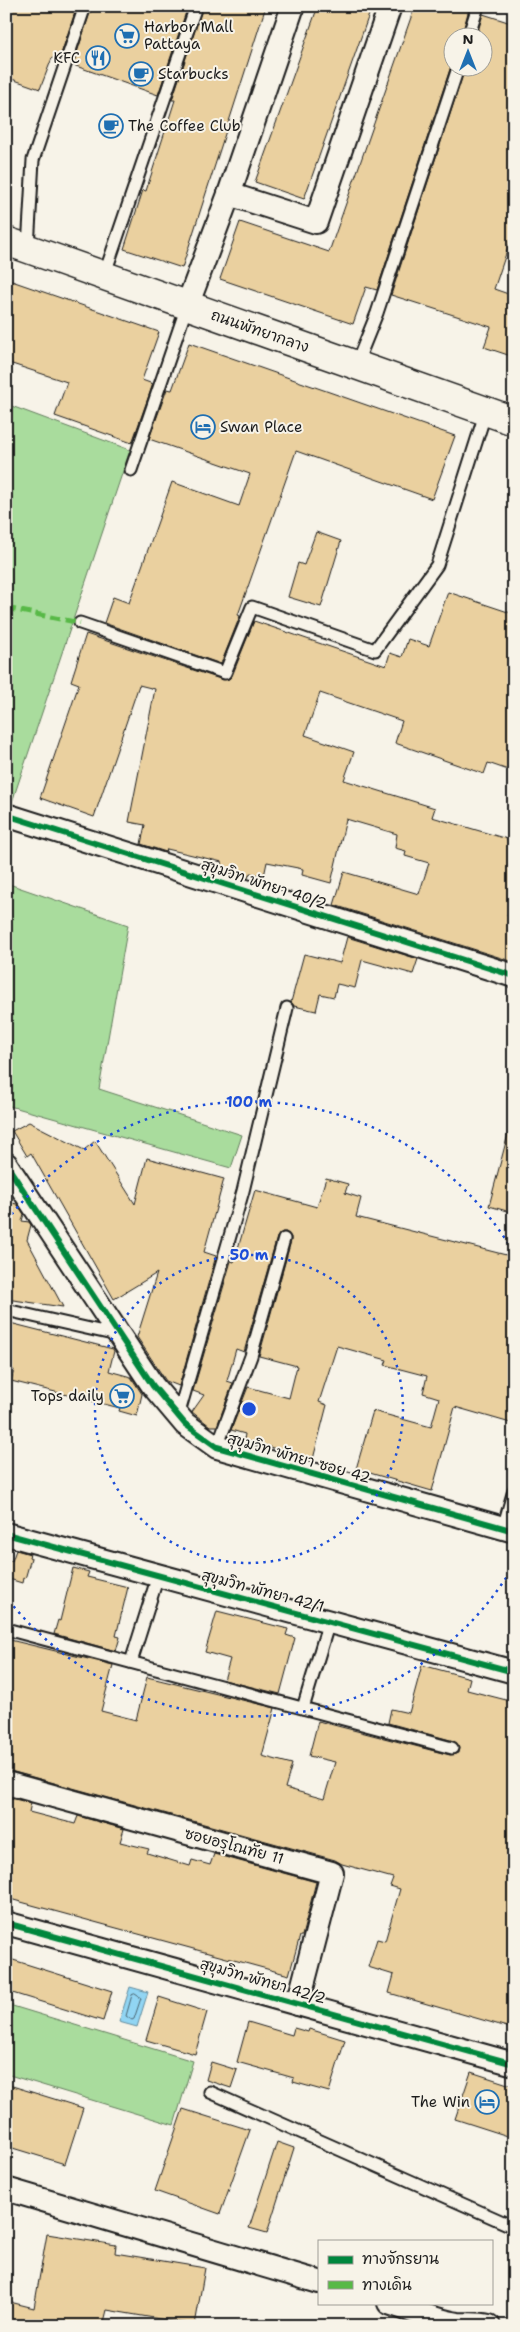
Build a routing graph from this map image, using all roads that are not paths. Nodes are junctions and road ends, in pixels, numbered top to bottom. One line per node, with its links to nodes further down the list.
1 (85, 6): 9 (lane)
2 (196, 6): 10 (lane)
3 (293, 6): 8 (street)
4 (390, 6): 8 (street)
5 (478, 6): 6 (lane)
6 (471, 28)
7 (455, 78): 12 (lane)
8 (229, 194): 11 (street)
9 (17, 245): 10 (main road, ถนนพัทยากลาง)
10 (104, 276): 11 (main road, ถนนพัทยากลาง)
11 (187, 306): 12 (main road, ถนนพัทยากลาง); 15 (lane)
12 (356, 365): 13 (main road, ถนนพัทยากลาง)
13 (486, 411): 14 (main road, ถนนพัทยากลาง); 16 (lane)
14 (514, 421)
15 (131, 470)
16 (80, 623)
17 (6, 815): 18 (street, สุขุมวิท พัทยา 40/2)
18 (514, 976)
19 (287, 1008): 24 (lane)
20 (6, 1164): 23 (street, สุขุมวิท พัทยา ซอย 42)
21 (284, 1239): 25 (lane)
22 (6, 1310): 23 (lane)
23 (118, 1336): 24 (street, สุขุมวิท พัทยา ซอย 42)
24 (178, 1416): 25 (street, สุขุมวิท พัทยา ซอย 42)
25 (217, 1447): 27 (street, สุขุมวิท พัทยา ซอย 42)
26 (514, 1490): 27 (lane)
27 (508, 1530)
28 (6, 1534): 29 (street, สุขุมวิท พัทยา 42/1)
29 (158, 1576): 30 (street, สุขุมวิท พัทยา 42/1); 32 (lane)
30 (329, 1622): 33 (street, สุขุมวิท พัทยา 42/1); 34 (lane)
31 (6, 1629): 32 (lane)
32 (131, 1662): 34 (lane)
33 (514, 1672)
34 (303, 1708): 35 (lane)
35 (452, 1748)
36 (6, 1783): 38 (street, ซอยอรุโณทัย 11)
37 (6, 1923): 38 (street, สุขุมวิท พัทยา 42/2)
38 (298, 2004): 39 (street, สุขุมวิท พัทยา 42/2)
39 (514, 2064)
40 (210, 2092): 42 (lane)
41 (6, 2189): 43 (street)
42 (514, 2227)
43 (318, 2282)
44 (393, 2304): 45 (street)
45 (489, 2326)

